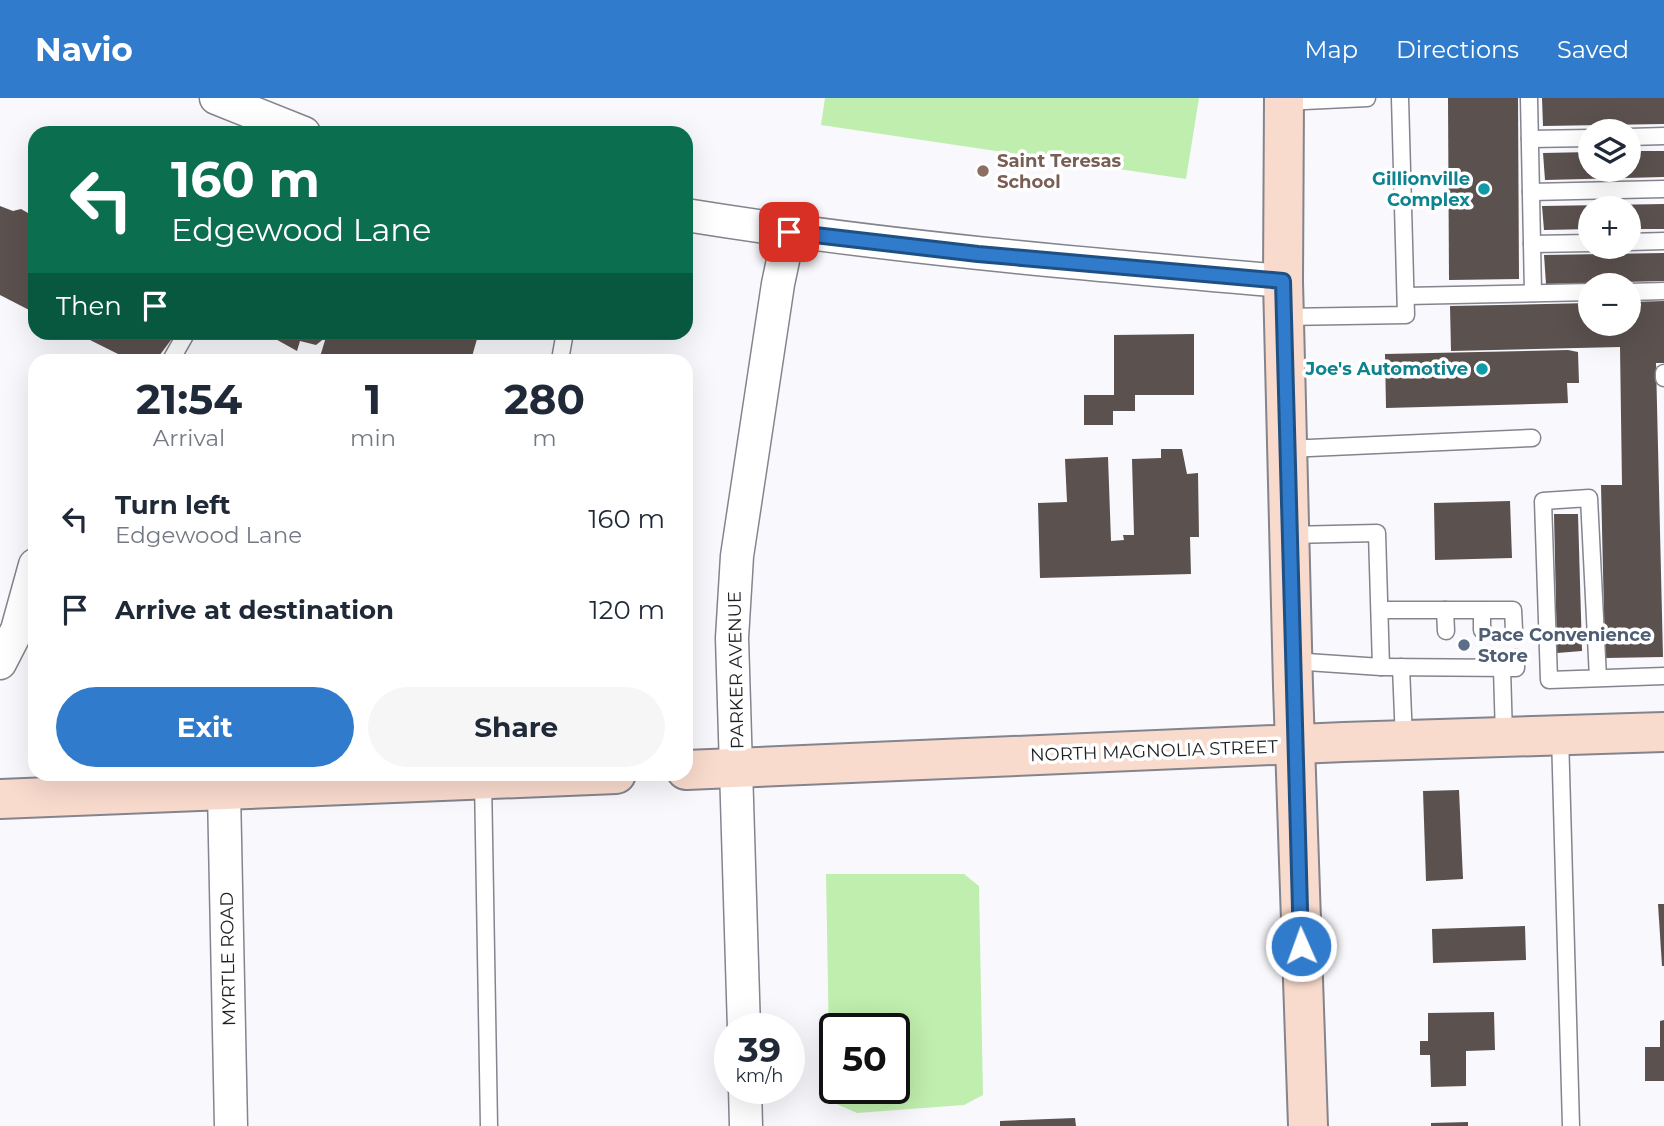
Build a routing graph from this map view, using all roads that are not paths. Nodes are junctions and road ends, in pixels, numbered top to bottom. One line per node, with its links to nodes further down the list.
1 (216, 98): 6 (street)
2 (1367, 98): 5 (lane)
3 (1400, 98): 23 (lane)
4 (1529, 98): 10 (lane)
5 (1284, 100): 24 (street)
6 (286, 126)
7 (1664, 136): 8 (lane)
8 (1641, 137)
9 (1578, 138): 10 (lane)
10 (1530, 139): 12 (lane)
11 (1664, 189): 12 (lane)
12 (1531, 192): 18 (lane)
13 (693, 216): 14 (street)
14 (789, 232): 24 (street); 48 (street, PARKER AVENUE)
15 (1664, 241): 16 (lane)
16 (1641, 242)
17 (1578, 243): 18 (lane)
18 (1532, 244): 22 (lane)
19 (1664, 291): 21 (lane)
20 (1578, 292): 22 (lane)
21 (1641, 292)
22 (1533, 293): 23 (lane)
23 (1406, 296): 24 (lane)
24 (1284, 299): 26 (street)
25 (1532, 438): 26 (lane)
26 (1287, 450): 27 (street)
27 (1289, 535): 28 (lane); 36 (street)
28 (1380, 610): 29 (lane); 38 (lane)
29 (1445, 610): 30 (lane); 34 (lane)
30 (1482, 611): 32 (lane); 33 (lane)
31 (26, 618): 37 (street)
32 (1482, 630)
33 (1514, 630)
34 (1446, 631)
35 (1516, 658): 40 (lane)
36 (1293, 661): 38 (lane); 47 (street)
37 (0, 663)
38 (1381, 667): 39 (lane)
39 (1401, 667): 40 (lane); 46 (lane)
40 (1502, 668): 45 (lane)
41 (1664, 677): 42 (lane)
42 (1598, 678): 42 (lane)
43 (1664, 732): 44 (street, NORTH MAGNOLIA STREET)
44 (1560, 735): 45 (street, NORTH MAGNOLIA STREET); 60 (lane)
45 (1504, 737): 46 (street, NORTH MAGNOLIA STREET)
46 (1404, 740): 47 (street, NORTH MAGNOLIA STREET)
47 (1297, 746): 48 (street, NORTH MAGNOLIA STREET); 59 (street)
48 (738, 768): 49 (street, NORTH MAGNOLIA STREET); 54 (street, PARKER AVENUE)
49 (693, 770)
50 (443, 781): 52 (street)
51 (483, 781): 57 (lane)
52 (224, 792): 53 (street); 56 (street, MYRTLE ROAD)
53 (0, 799)
54 (744, 1013)
55 (745, 1104): 58 (street)
56 (231, 1126)
57 (489, 1126)
58 (746, 1126)
59 (1308, 1126)
60 (1571, 1126)

